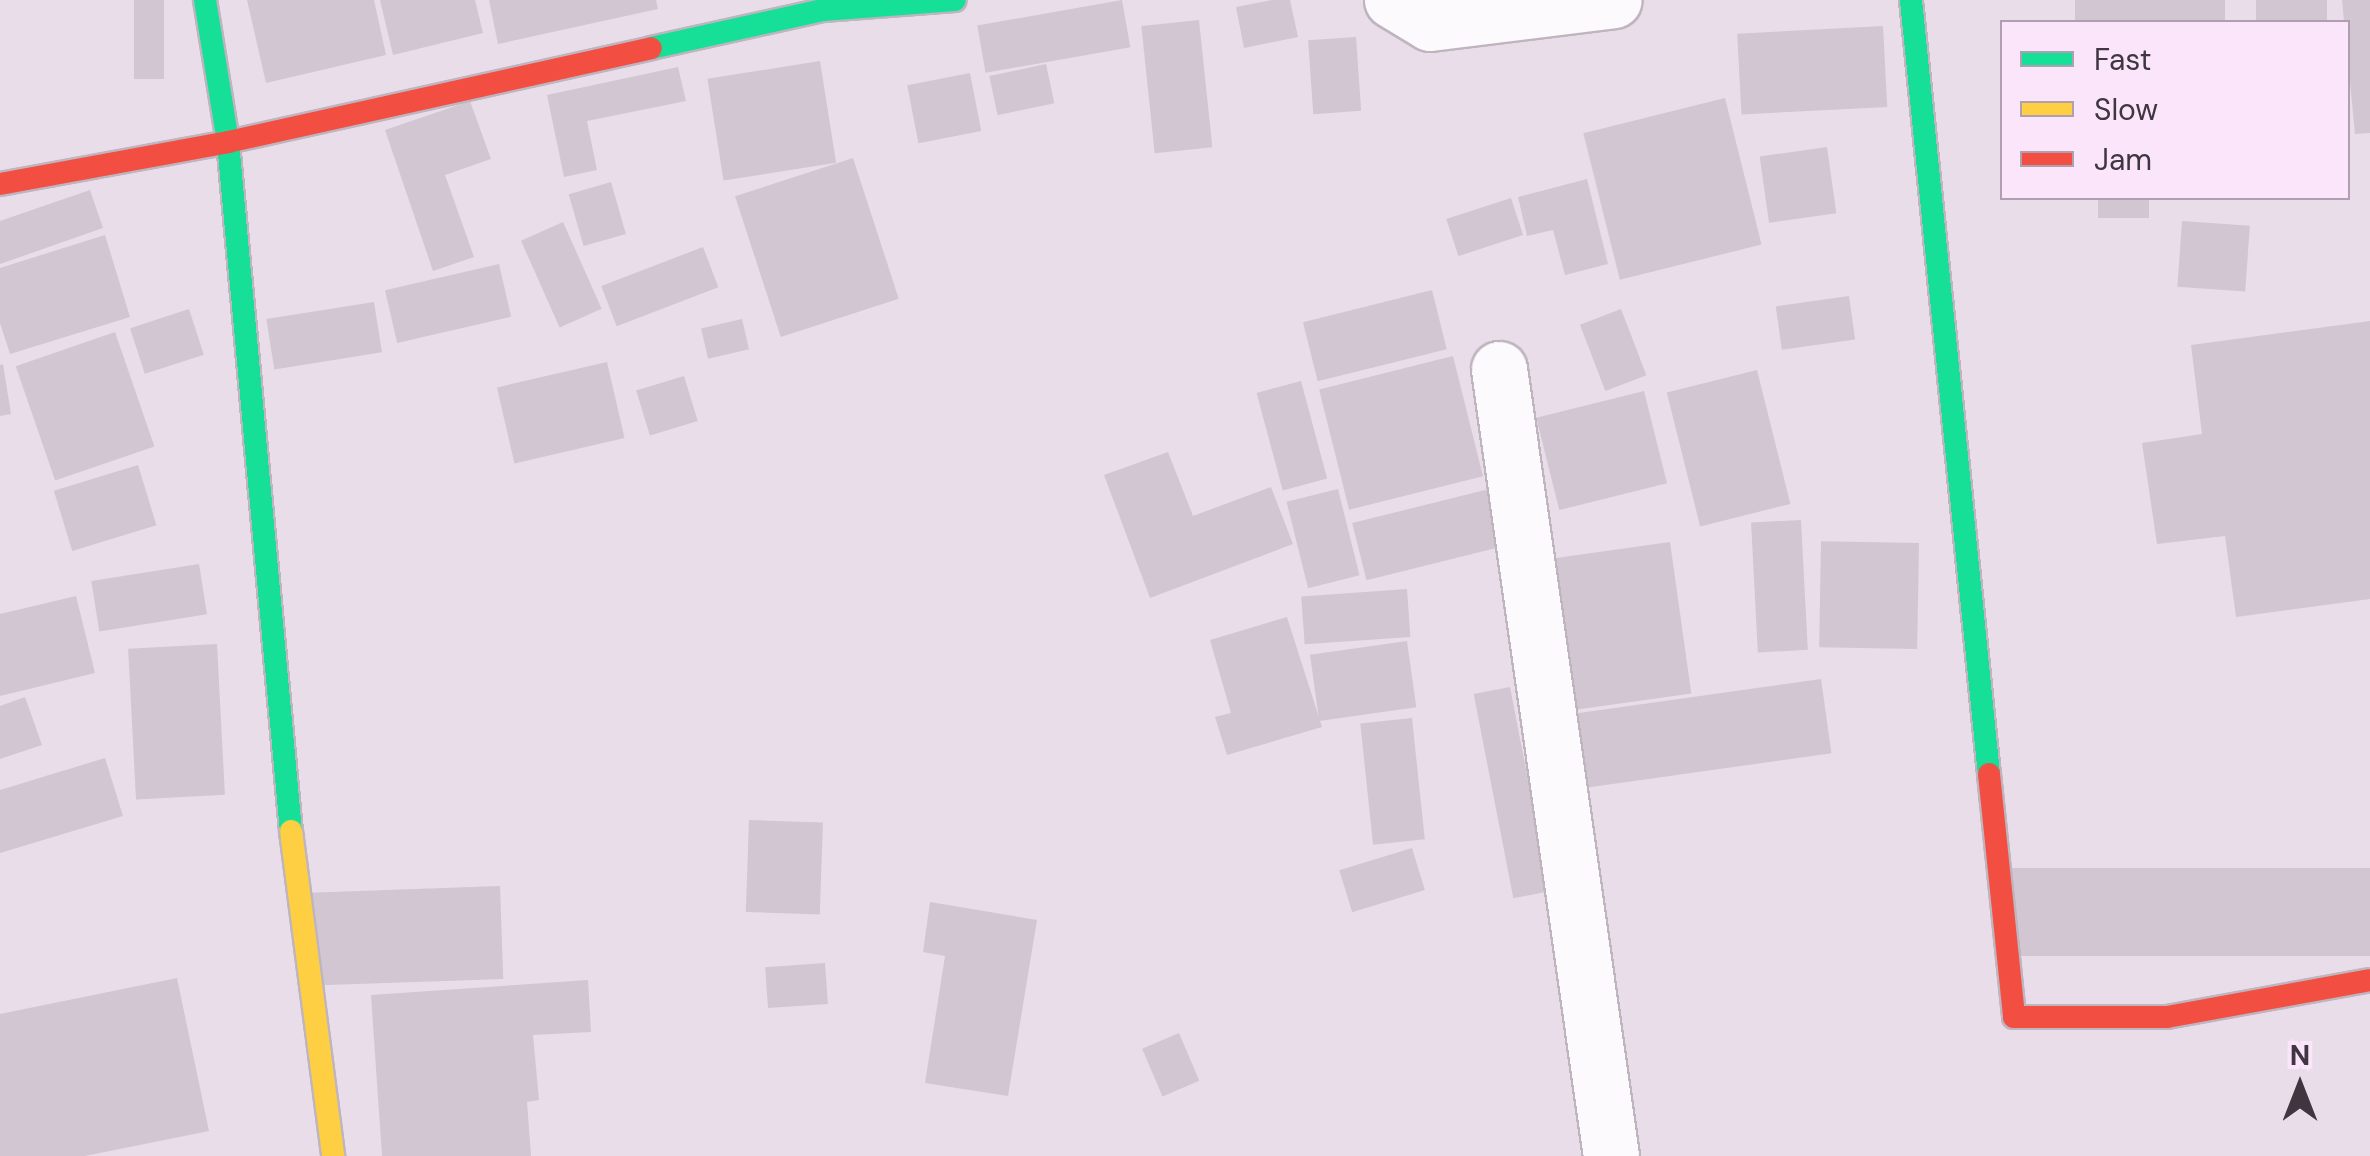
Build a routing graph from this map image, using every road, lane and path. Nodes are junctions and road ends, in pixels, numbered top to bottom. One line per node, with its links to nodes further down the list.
1 (206, 0): 6 (street)
2 (955, 0): 6 (street)
3 (1392, 0): 4 (street)
4 (1614, 0)
5 (1911, 0): 9 (street)
6 (228, 142): 7 (street); 10 (street)
7 (0, 184)
8 (1498, 369): 11 (street)
9 (2370, 980)
10 (334, 1156)
11 (1611, 1156)

